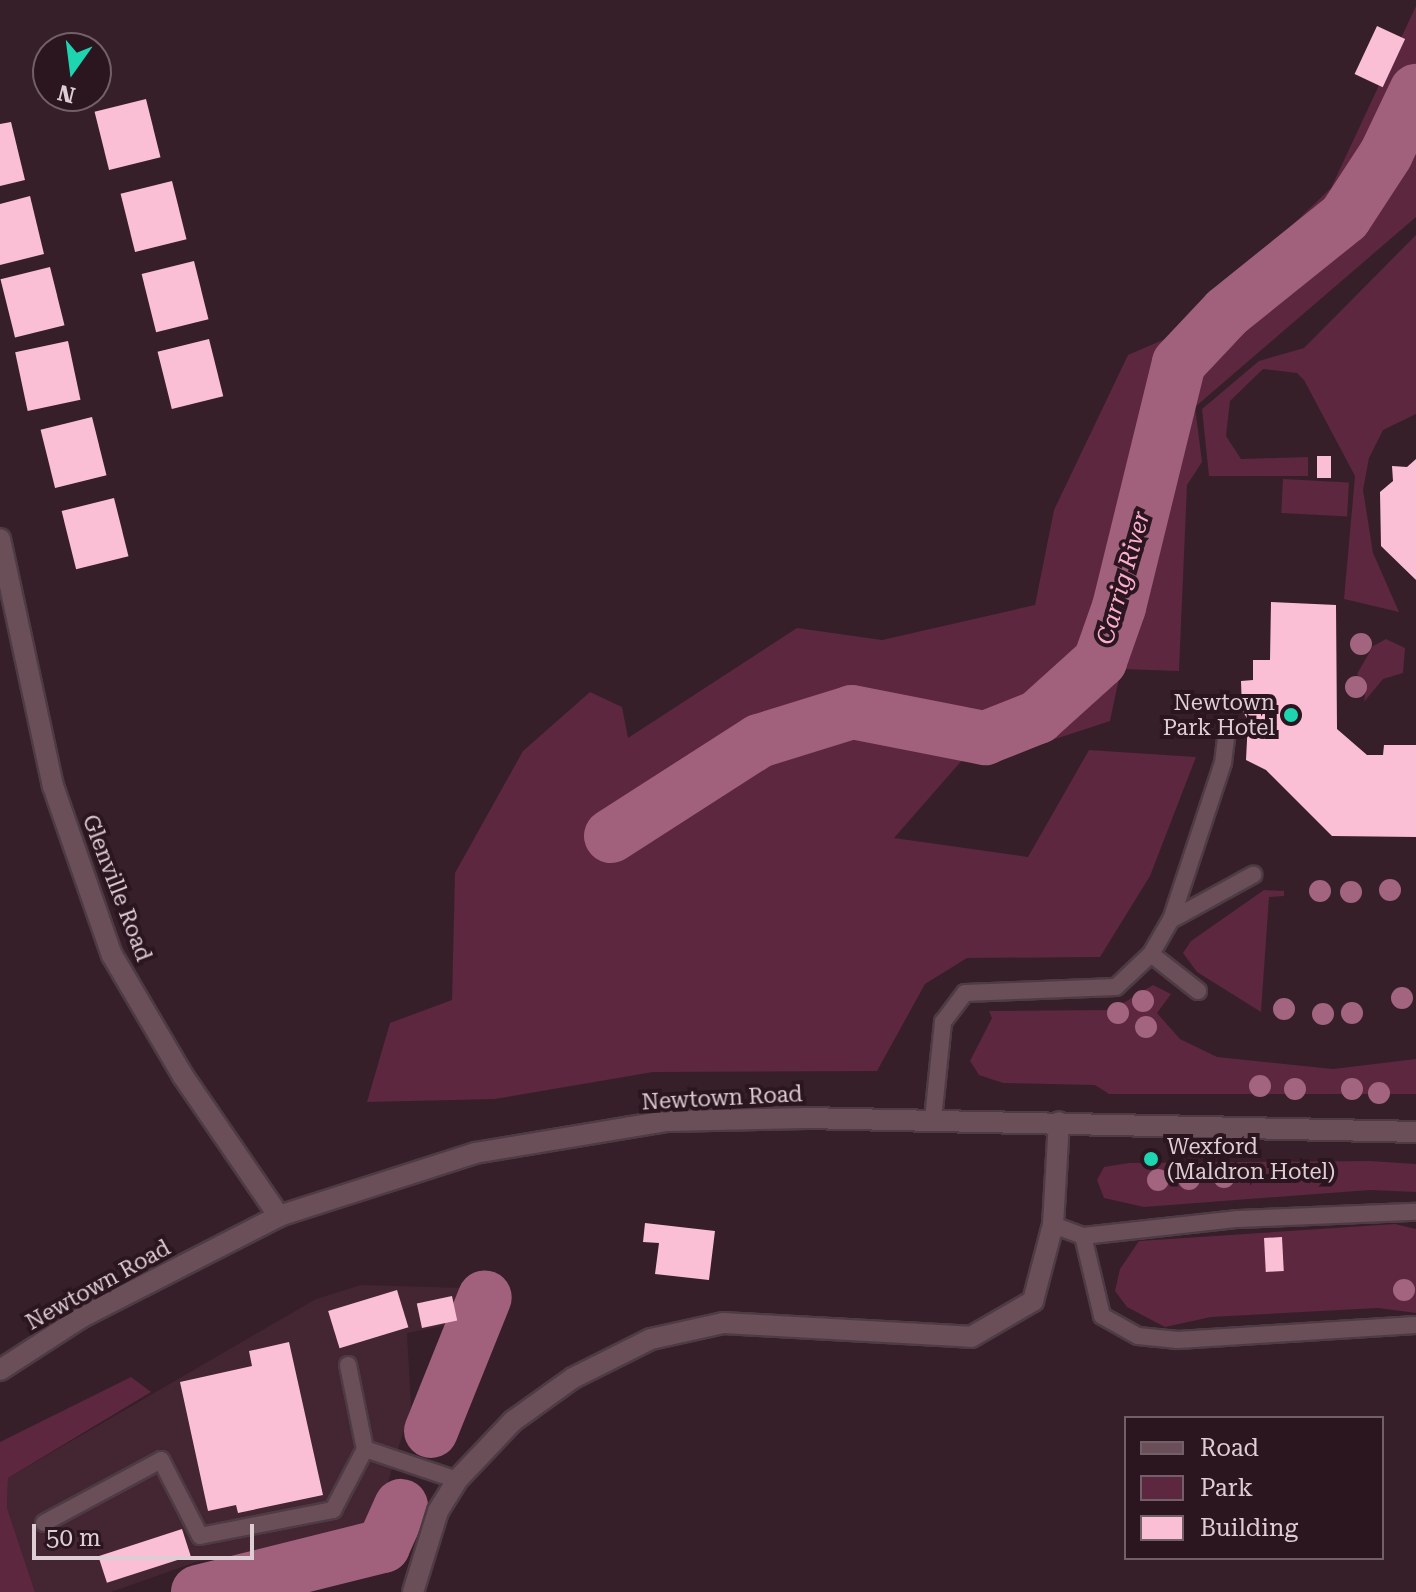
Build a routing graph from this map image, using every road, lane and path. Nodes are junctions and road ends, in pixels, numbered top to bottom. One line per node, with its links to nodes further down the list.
1 (0, 539): 11 (street, Glenville Road)
2 (1227, 731): 4 (lane)
3 (1253, 875): 4 (lane)
4 (1171, 920): 5 (lane)
5 (1151, 954): 6 (lane); 7 (lane)
6 (1198, 991)
7 (933, 1119): 8 (street, Newtown Road); 11 (street, Newtown Road)
8 (1059, 1122): 9 (street, Newtown Road); 12 (street)
9 (1411, 1128)
10 (1416, 1212): 13 (lane)
11 (279, 1216): 16 (street, Newtown Road)
12 (1053, 1225): 13 (lane); 18 (street)
13 (1083, 1236): 14 (lane)
14 (1416, 1325)
15 (348, 1365): 17 (lane)
16 (0, 1370)
17 (365, 1449): 18 (lane); 19 (lane)
18 (457, 1480): 20 (street)
19 (44, 1523)
20 (413, 1592)

